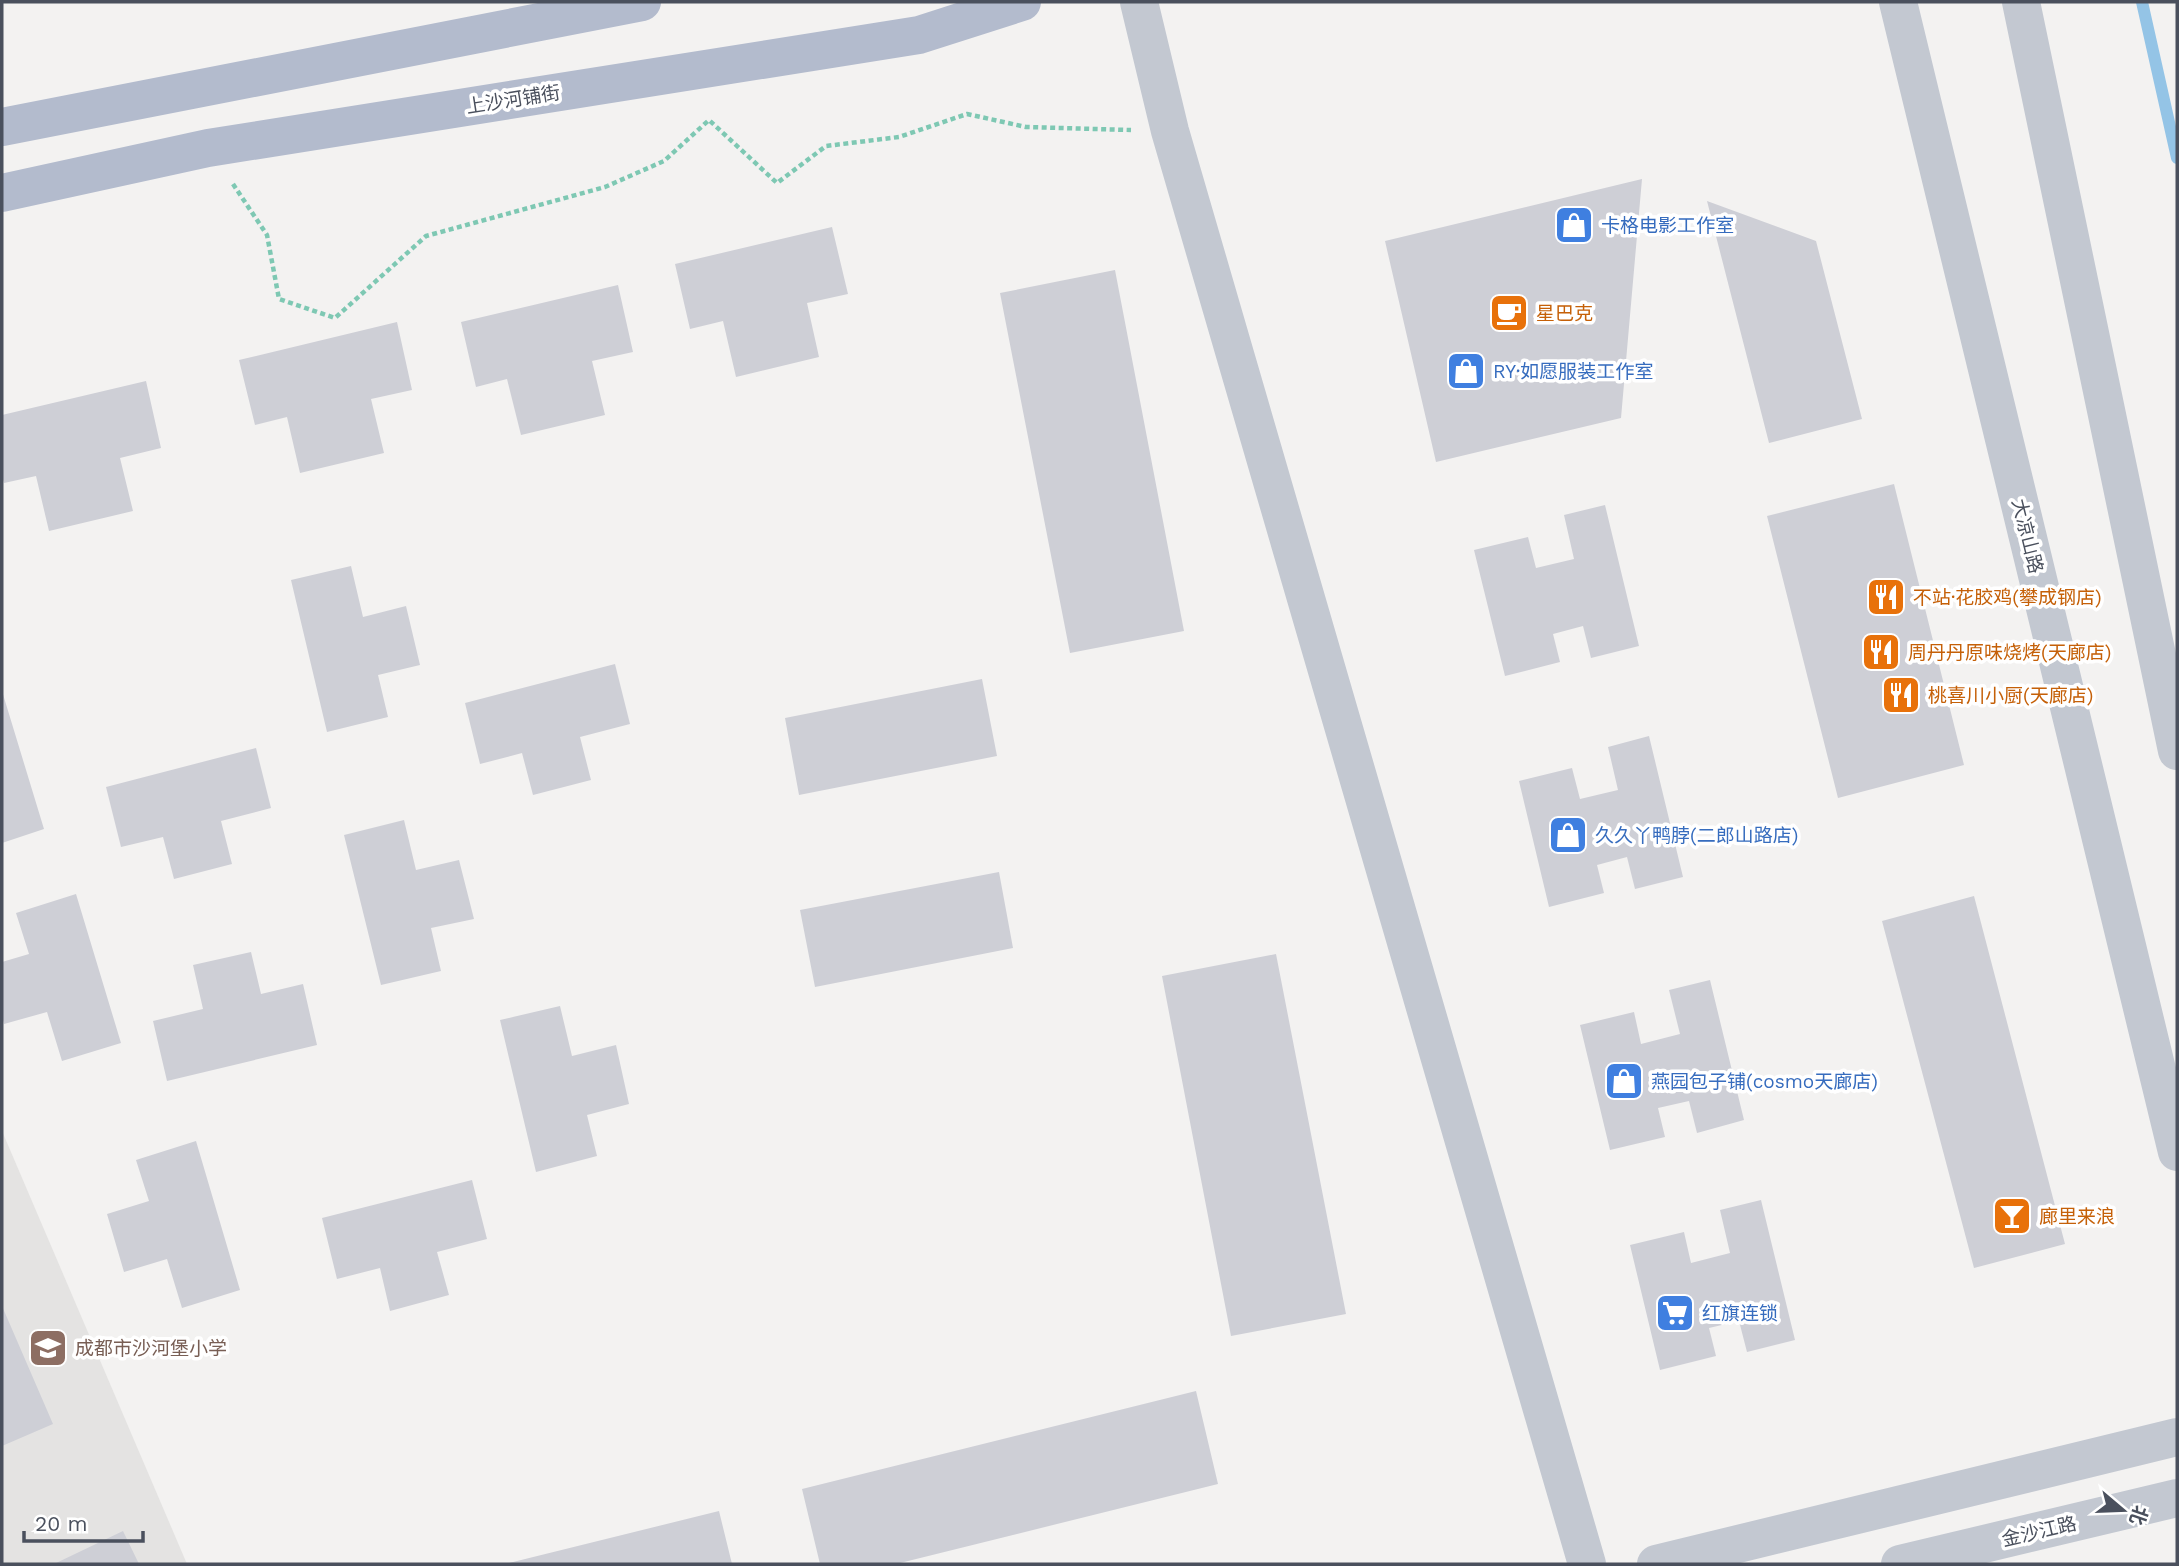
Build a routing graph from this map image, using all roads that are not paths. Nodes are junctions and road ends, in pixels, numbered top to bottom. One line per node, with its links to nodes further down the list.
1 (642, 2): 6 (main road)
2 (1022, 2): 7 (main road, 上沙河铺街)
3 (1139, 2): 12 (street)
4 (1898, 2): 9 (street, 大凉山路)
5 (2021, 2): 8 (street)
6 (2, 127)
7 (2, 193)
8 (2177, 751)
9 (2177, 1152)
10 (2177, 1437): 13 (street)
11 (2177, 1498): 14 (street, 金沙江路)
12 (1587, 1564)
13 (1656, 1564)
14 (1900, 1564)

